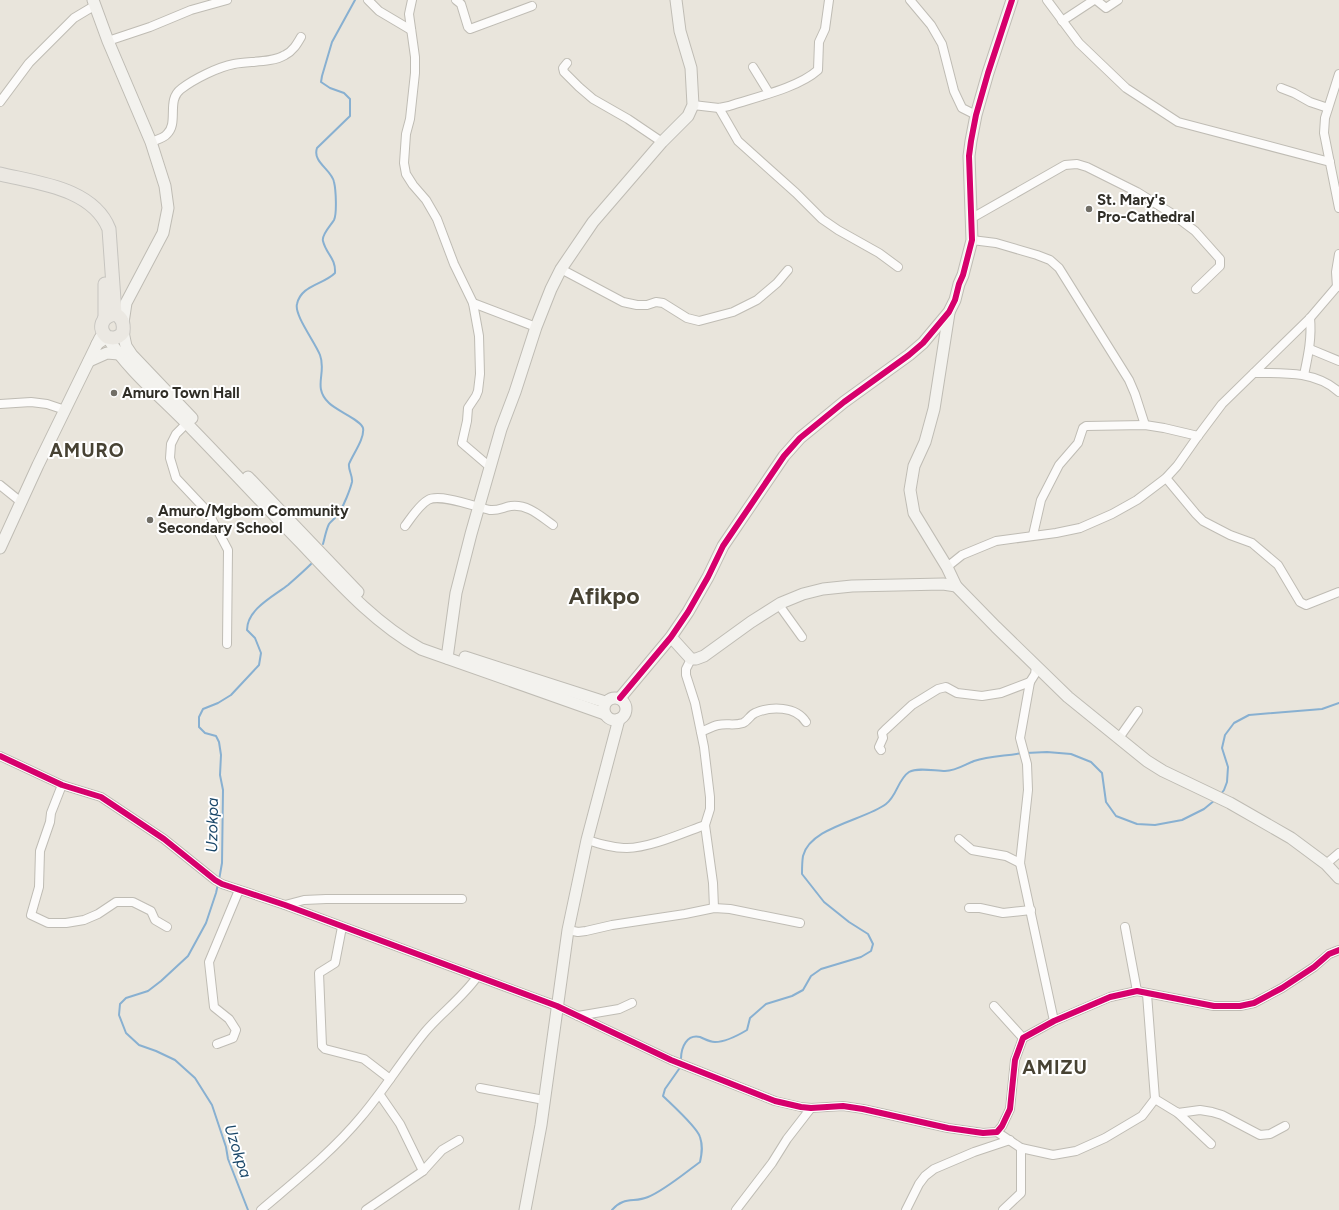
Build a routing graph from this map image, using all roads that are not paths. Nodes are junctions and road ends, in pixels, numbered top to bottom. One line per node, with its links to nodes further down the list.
1 (227, 0): 17 (street)
2 (368, 0): 15 (street)
3 (412, 0): 15 (street)
4 (456, 0): 13 (street)
5 (676, 0): 24 (street)
6 (829, 0): 22 (street)
7 (910, 0): 27 (street)
8 (1012, 0): 27 (street)
9 (1046, 0): 14 (street)
10 (1095, 0): 11 (street); 14 (street)
11 (1118, 0)
12 (94, 3): 17 (street); 23 (street)
13 (532, 6)
14 (1062, 21): 30 (street)
15 (411, 30): 44 (street)
16 (301, 37): 28 (street)
17 (108, 41): 28 (street)
18 (568, 63): 29 (street)
19 (753, 67): 22 (street)
20 (1339, 74): 26 (street)
21 (1281, 88): 26 (street)
22 (769, 93): 25 (street)
23 (0, 102)
24 (693, 104): 25 (street); 29 (street)
25 (719, 108): 37 (street)
26 (1328, 108): 30 (street)
27 (976, 115): 34 (street)
28 (151, 142): 42 (street)
29 (662, 142): 38 (street)
30 (1330, 162): 33 (street)
31 (0, 174): 43 (main road)
32 (0, 180): 47 (main road)
33 (1339, 208)
34 (972, 218): 35 (street); 41 (street)
35 (972, 240): 45 (street); 62 (street)
36 (1339, 254): 40 (street)
37 (898, 267)
38 (561, 269): 39 (street); 48 (street)
39 (788, 270)
40 (1338, 286): 46 (street)
41 (1196, 289)
42 (132, 291): 43 (street); 47 (street)
43 (113, 294): 47 (main road)
44 (473, 303): 48 (street); 64 (street)
45 (949, 312): 50 (street); 51 (street)
46 (1310, 318): 52 (street); 56 (street)
47 (116, 322): 49 (main road); 49 (main road); 81 (street)
48 (536, 327): 64 (street)
49 (102, 338): 53 (street); 54 (street)
50 (925, 341): 51 (street); 78 (street)
51 (944, 344): 73 (street)
52 (1310, 348): 55 (street); 57 (street)
53 (119, 354): 54 (street); 61 (street)
54 (89, 361): 60 (street)
55 (1339, 361)
56 (1254, 373): 57 (street); 63 (street)
57 (1304, 375): 58 (street)
58 (1339, 392)
59 (0, 404): 60 (street)
60 (65, 410): 67 (street)
61 (187, 423): 80 (street); 81 (street)
62 (1145, 425): 63 (street); 71 (street)
63 (1198, 436): 65 (street)
64 (490, 467): 68 (street)
65 (1166, 478): 71 (street); 76 (street)
66 (0, 485): 67 (street)
67 (21, 502): 72 (street)
68 (479, 507): 69 (street); 70 (street); 81 (street)
69 (553, 525)
70 (405, 526)
71 (1033, 535): 73 (street)
72 (0, 548)
73 (947, 567): 74 (street); 75 (street)
74 (932, 584): 75 (street); 77 (street)
75 (956, 586): 83 (street)
76 (1339, 592)
77 (779, 605): 79 (street); 82 (street)
78 (671, 637): 82 (street); 85 (street)
79 (802, 637)
80 (227, 644)
81 (447, 655): 86 (street); 88 (street)
82 (691, 659): 91 (street)
83 (1036, 667): 84 (street); 92 (street)
84 (1030, 682): 93 (street); 100 (street)
85 (620, 698): 86 (street); 89 (street)
86 (605, 702): 88 (street)
87 (1138, 711): 92 (street)
88 (605, 714): 89 (street)
89 (619, 719): 98 (street)
90 (806, 722): 91 (street)
91 (701, 732): 96 (street)
92 (1119, 738): 101 (street)
93 (881, 750)
94 (0, 756): 95 (street)
95 (62, 785): 103 (street); 110 (street)
96 (705, 825): 98 (street); 106 (street)
97 (959, 839): 100 (street)
98 (587, 840): 113 (street)
99 (1339, 853): 101 (street)
100 (1020, 863): 108 (street)
101 (1326, 864): 102 (street)
102 (1339, 878)
103 (239, 890): 105 (street); 124 (street)
104 (462, 899): 105 (street)
105 (285, 905): 112 (street)
106 (714, 908): 109 (street); 113 (street)
107 (969, 908): 108 (street)
108 (1031, 910): 122 (street)
109 (800, 923)
110 (167, 927)
111 (1125, 927): 116 (street)
112 (342, 928): 115 (street); 125 (street)
113 (568, 930): 119 (street)
114 (1339, 950): 117 (street)
115 (477, 977): 119 (street); 125 (street)
116 (1136, 991): 117 (street); 122 (street)
117 (1147, 994): 128 (street)
118 (632, 1003): 121 (street)
119 (557, 1006): 121 (street); 129 (street)
120 (994, 1006): 123 (street)
121 (578, 1016): 130 (street)
122 (1054, 1021): 123 (street)
123 (1023, 1038): 133 (street)
124 (217, 1044)
125 (390, 1080): 127 (street)
126 (480, 1088): 129 (street)
127 (380, 1095): 138 (street); 139 (street)
128 (1156, 1099): 131 (street); 137 (street)
129 (544, 1100): 141 (street)
130 (811, 1108): 133 (street); 142 (street)
131 (1178, 1113): 132 (street); 136 (street)
132 (1285, 1126)
133 (997, 1132): 135 (street)
134 (459, 1140): 138 (street)
135 (1010, 1140): 137 (street); 143 (street)
136 (1211, 1144)
137 (1021, 1148): 144 (street)
138 (423, 1171): 140 (street)
139 (261, 1210)
140 (366, 1210)
141 (524, 1210)
142 (736, 1210)
143 (906, 1210)
144 (1003, 1210)

